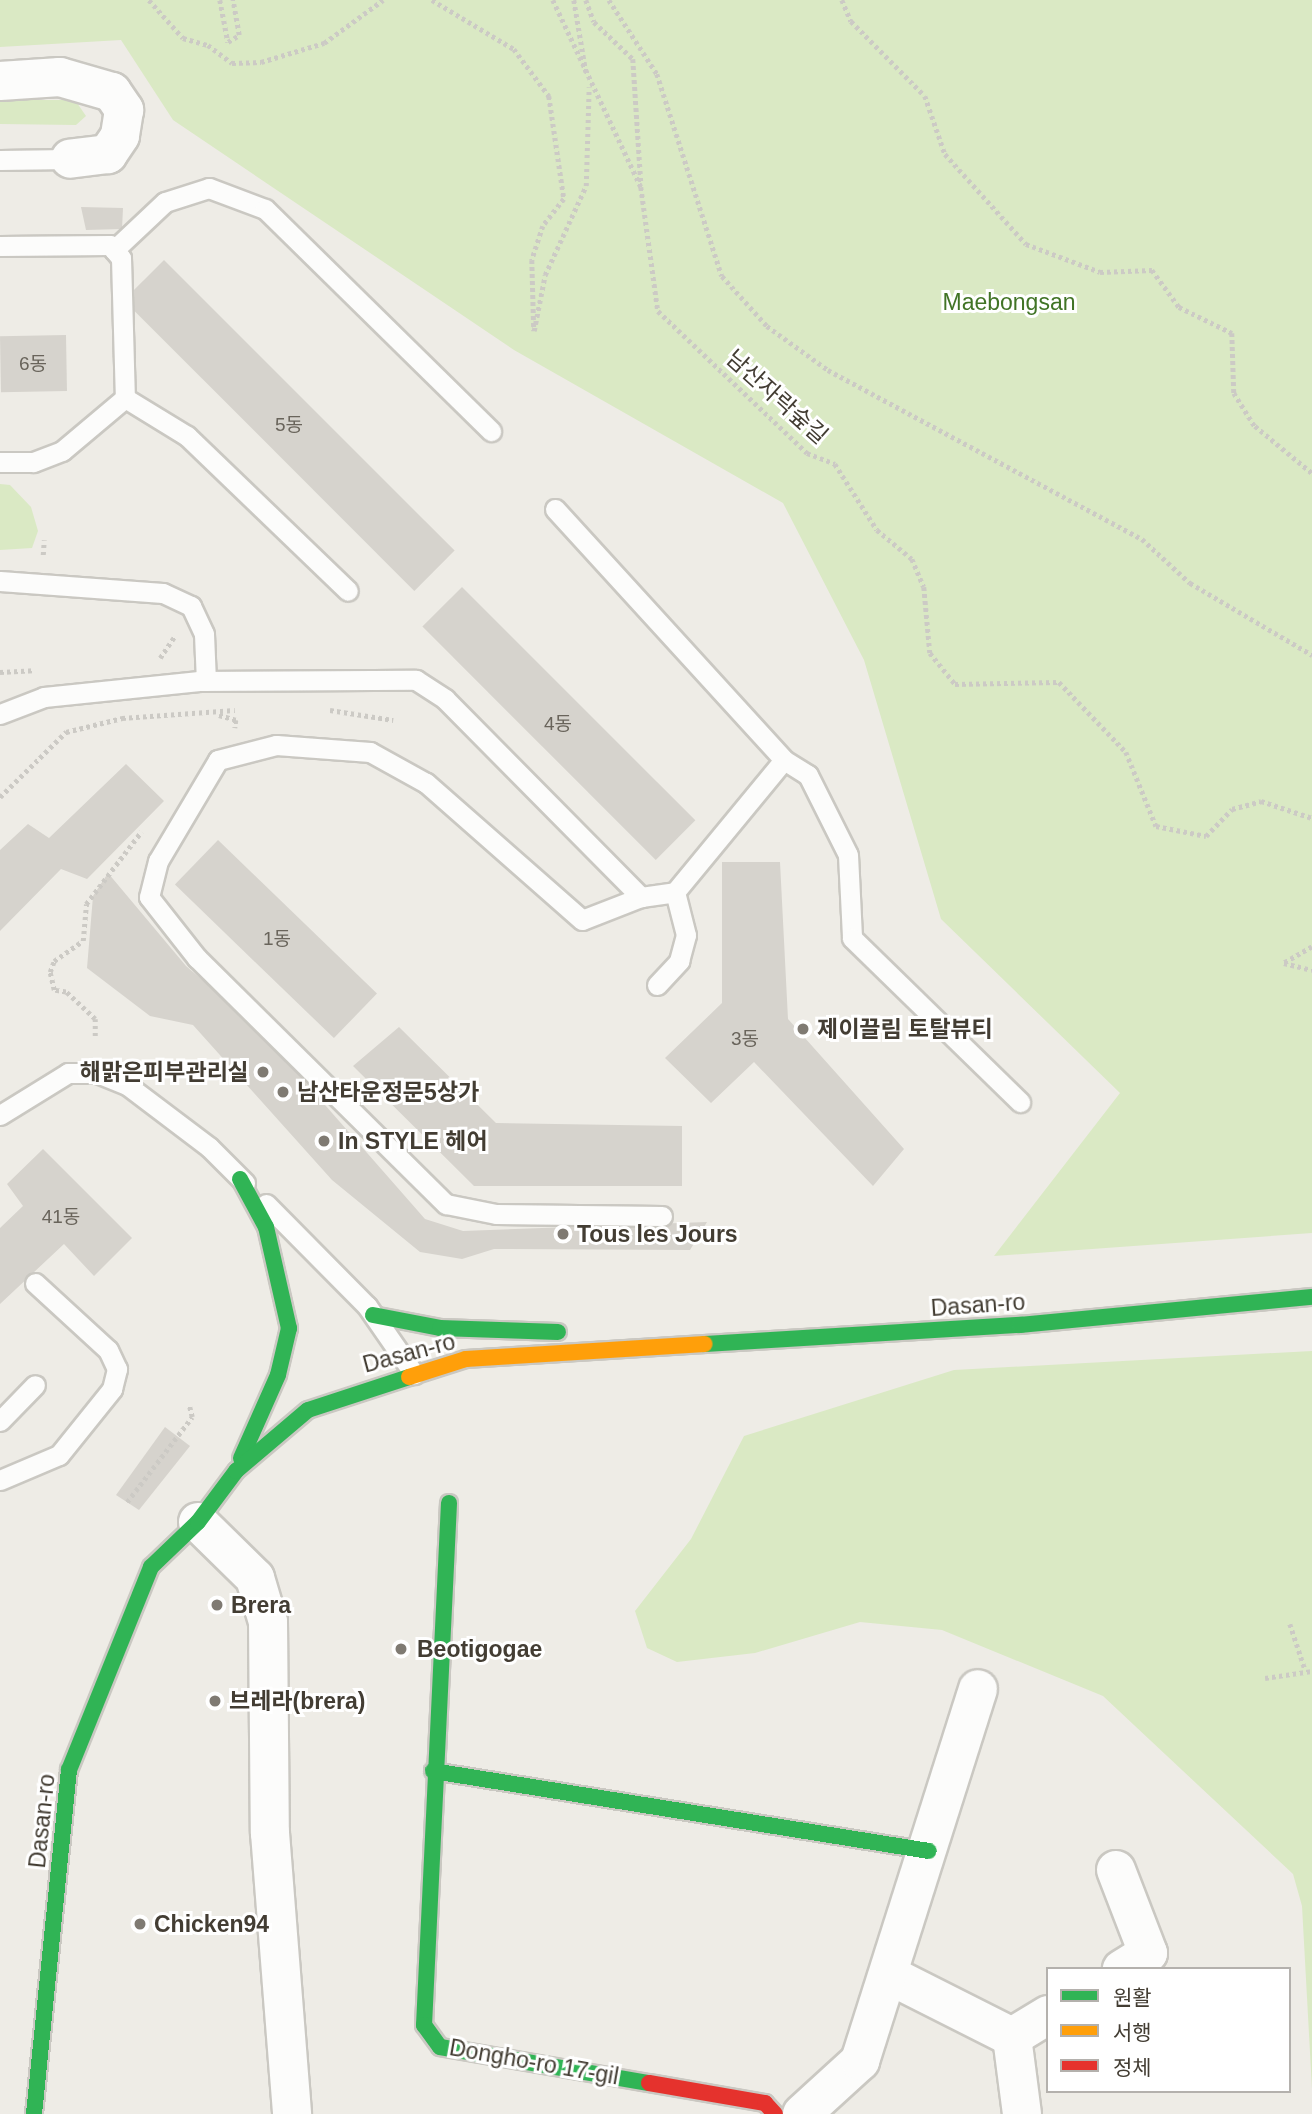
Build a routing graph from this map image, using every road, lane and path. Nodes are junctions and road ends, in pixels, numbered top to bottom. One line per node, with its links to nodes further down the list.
1 (149, 0): 4 (path)
2 (220, 0): 3 (path)
3 (233, 0)
4 (383, 0)
5 (432, 0): 12 (path, 남산자락숲길)
6 (553, 0): 12 (path, 남산자락숲길)
7 (574, 0): 12 (path)
8 (586, 0): 15 (path)
9 (609, 0): 26 (path)
10 (842, 0): 21 (path)
11 (0, 81): 13 (street)
12 (588, 83): 15 (path, 남산자락숲길)
13 (69, 159): 14 (lane)
14 (0, 160)
15 (641, 187): 39 (path, 남산자락숲길)
16 (0, 246): 17 (lane)
17 (114, 250): 18 (lane); 19 (lane)
18 (125, 398): 20 (lane); 24 (lane)
19 (491, 431)
20 (0, 461)
21 (1312, 473)
22 (555, 509): 37 (lane)
23 (0, 581): 30 (lane)
24 (348, 591)
25 (172, 631): 27 (path)
26 (1312, 655)
27 (151, 662)
28 (39, 670): 29 (path)
29 (0, 672)
30 (206, 681): 33 (lane); 42 (lane)
31 (246, 706): 34 (path)
32 (314, 709): 35 (path)
33 (0, 714)
34 (218, 715): 36 (path); 38 (path)
35 (393, 720)
36 (233, 736)
37 (784, 760): 41 (lane); 47 (lane)
38 (0, 797)
39 (1312, 818)
40 (110, 867): 46 (path)
41 (675, 892): 42 (lane); 45 (lane)
42 (641, 897): 50 (lane)
43 (1312, 947): 44 (path)
44 (1312, 970)
45 (657, 985)
46 (95, 1036)
47 (1020, 1102)
48 (0, 1115): 49 (lane)
49 (240, 1179): 53 (lane); 59 (main road)
50 (662, 1216)
51 (35, 1283): 60 (lane)
52 (1312, 1297): 54 (main road, Dasan-ro)
53 (373, 1315): 54 (main road); 55 (lane)
54 (664, 1347): 55 (main road, Dasan-ro)
55 (414, 1374): 59 (main road, Dasan-ro)
56 (35, 1385): 58 (lane)
57 (189, 1405): 61 (path)
58 (0, 1421)
59 (236, 1471): 63 (main road, Dasan-ro)
60 (0, 1480)
61 (127, 1502)
62 (449, 1503): 69 (main road, Dongho-ro 17-gil)
63 (198, 1522): 76 (main road, Dasan-ro); 77 (street)
64 (1290, 1624): 65 (path)
65 (1305, 1669): 66 (path); 67 (path)
66 (1312, 1671)
67 (1265, 1678)
68 (978, 1689): 70 (street)
69 (433, 1771): 70 (main road); 78 (main road, Dongho-ro 17-gil)
70 (929, 1851): 73 (street)
71 (1116, 1870): 72 (street)
72 (1125, 1967)
73 (891, 1976): 75 (street); 79 (street)
74 (1046, 2016): 75 (street)
75 (1012, 2037): 80 (street)
76 (34, 2114)
77 (292, 2114)
78 (775, 2114)
79 (802, 2114)
80 (1022, 2114)

